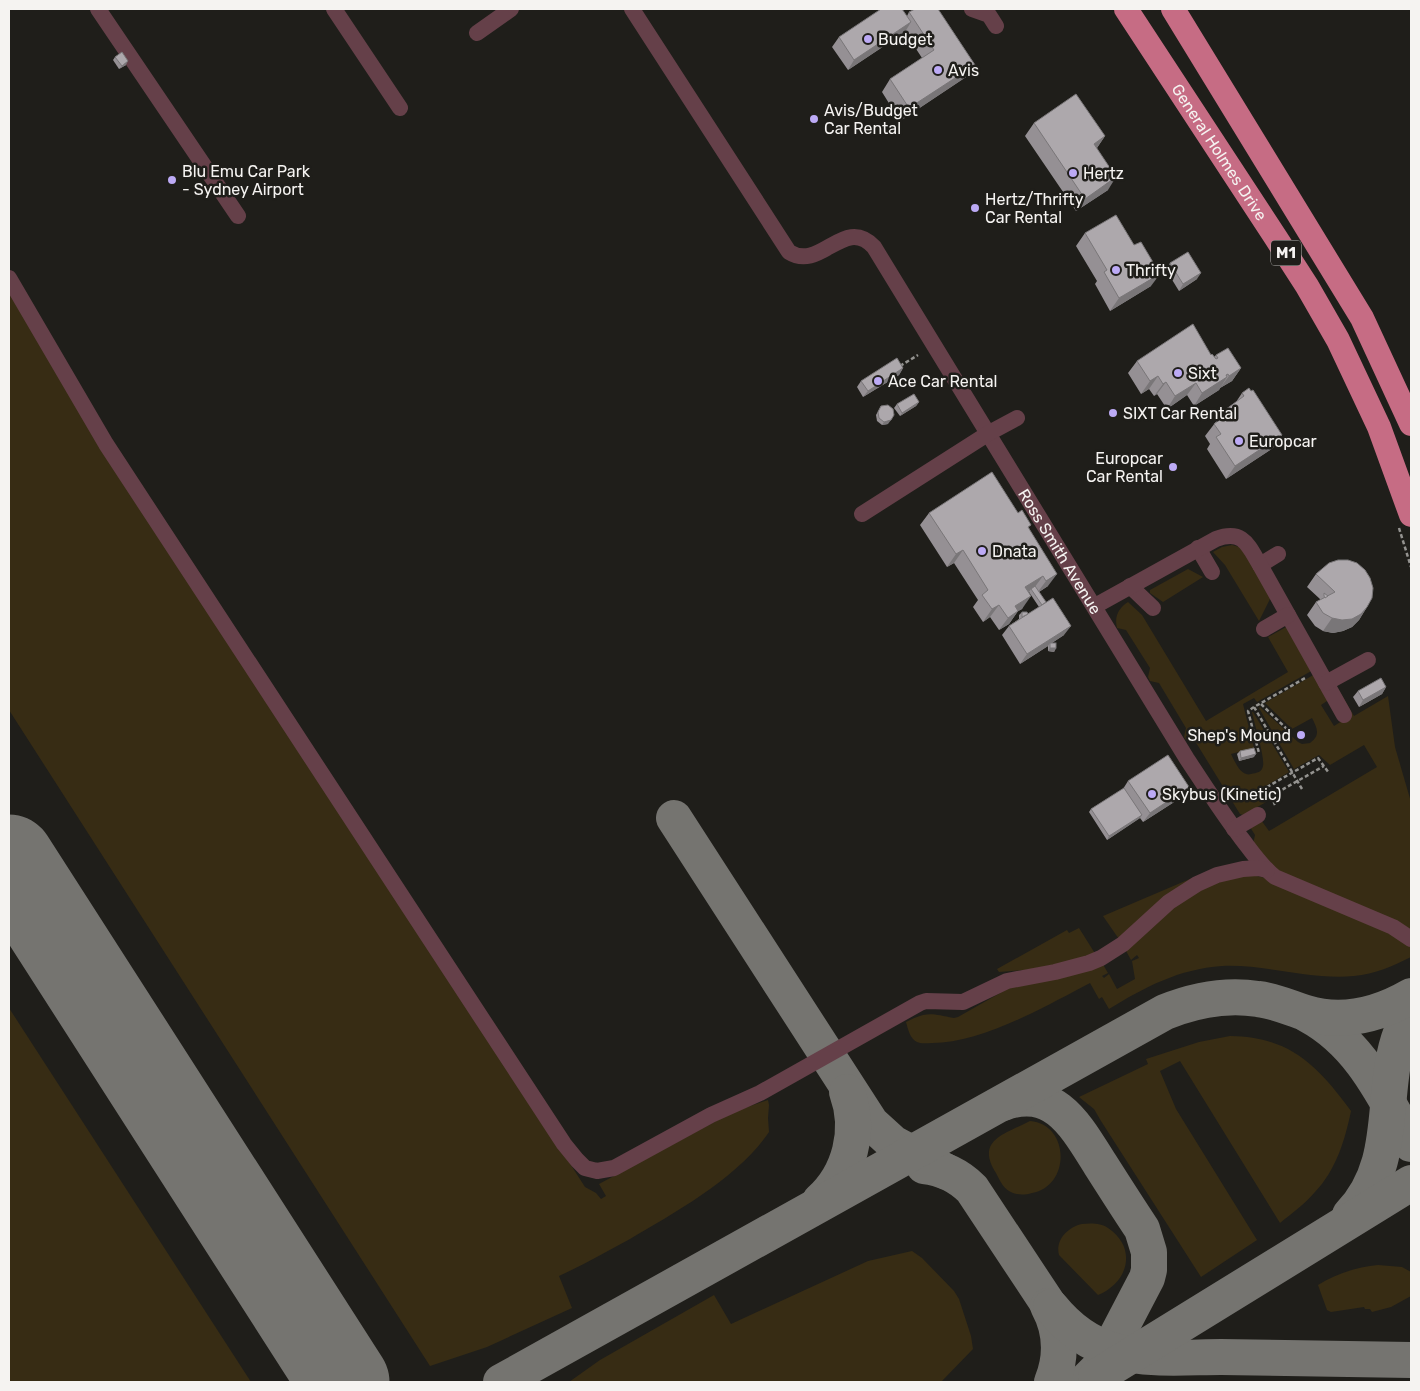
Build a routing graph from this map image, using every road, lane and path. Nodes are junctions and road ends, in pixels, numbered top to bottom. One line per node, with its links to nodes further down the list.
1 (98, 9): 12 (lane)
2 (334, 9): 11 (lane)
3 (511, 9): 10 (lane)
4 (632, 9): 19 (lane, Ross Smith Avenue)
5 (972, 9): 9 (lane)
6 (1126, 9): 21 (highway, General Holmes Drive / M1)
7 (1174, 9): 18 (highway, General Holmes Drive / M1)
8 (1193, 9): 16 (highway)
9 (990, 17)
10 (477, 33)
11 (400, 108)
12 (238, 216)
13 (9, 278): 48 (lane)
14 (918, 355): 15 (path)
15 (900, 366)
16 (1411, 395)
17 (1017, 418): 19 (lane)
18 (1411, 424)
19 (989, 433): 20 (lane); 28 (lane, Ross Smith Avenue)
20 (862, 514)
21 (1404, 520): 25 (path)
22 (1198, 548): 24 (lane); 26 (lane); 27 (lane)
23 (1278, 554): 24 (lane)
24 (1260, 565): 30 (lane)
25 (1411, 567)
26 (1212, 572)
27 (1130, 586): 28 (lane); 29 (lane)
28 (1095, 606): 47 (lane, Ross Smith Avenue)
29 (1153, 608)
30 (1288, 615): 31 (lane); 33 (lane)
31 (1264, 629)
32 (1368, 660): 33 (lane)
33 (1323, 676): 34 (path); 36 (lane)
34 (1261, 704): 35 (path); 37 (path)
35 (1254, 707): 38 (path); 40 (path)
36 (1344, 714)
37 (1289, 731)
38 (1259, 753)
39 (1324, 766): 40 (path); 41 (path); 42 (path)
40 (1292, 773): 42 (path); 44 (path)
41 (1329, 773)
42 (1297, 781): 43 (path); 44 (path)
43 (1302, 789)
44 (1271, 796): 45 (path)
45 (1275, 805)
46 (1258, 815): 47 (lane)
47 (1234, 829): 48 (lane, Ross Smith Avenue)
48 (1267, 870): 49 (lane)
49 (1411, 939)

